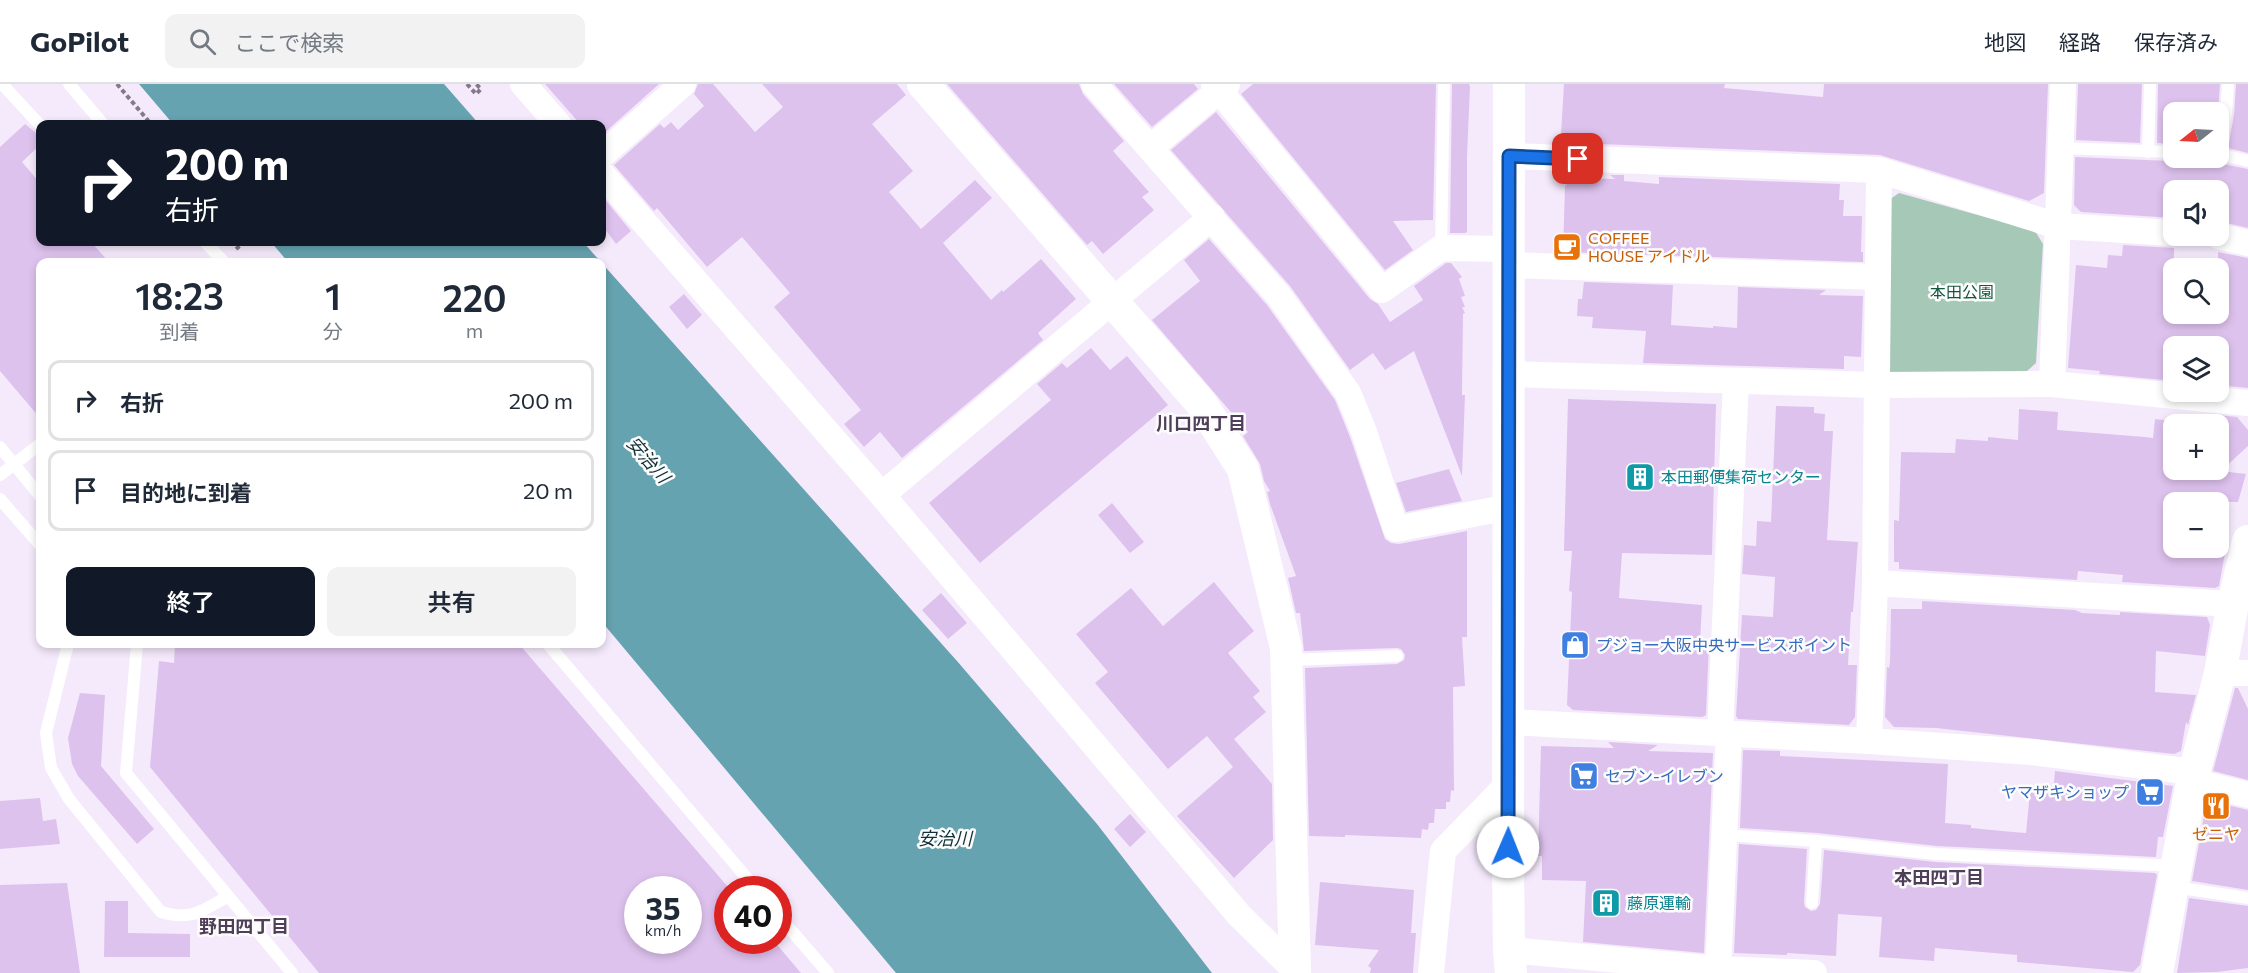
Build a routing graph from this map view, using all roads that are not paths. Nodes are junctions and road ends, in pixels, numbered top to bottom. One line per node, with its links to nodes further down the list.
1 (2, 84): 16 (lane)
2 (69, 84): 14 (lane)
3 (523, 84): 15 (street)
4 (683, 84): 19 (street)
5 (923, 84): 37 (street)
6 (1094, 84): 17 (street)
7 (1444, 84): 33 (lane)
8 (1509, 84): 22 (street)
9 (2063, 84): 18 (street)
10 (2150, 84): 20 (lane)
11 (2228, 84): 13 (lane)
12 (1220, 86): 17 (street); 33 (street)
13 (2227, 102)
14 (100, 120)
15 (554, 120)
16 (36, 121)
17 (1150, 148): 27 (street)
18 (2061, 148): 20 (lane); 28 (street)
19 (606, 151)
20 (2148, 152): 21 (lane)
21 (2163, 152)
22 (1509, 156): 25 (street); 34 (street)
23 (2229, 156): 24 (lane)
24 (2248, 161)
25 (1879, 170): 28 (street); 36 (street)
26 (606, 179): 47 (street)
27 (1212, 218): 37 (street); 49 (street)
28 (2058, 226): 29 (street); 40 (street)
29 (2163, 232)
30 (2229, 239): 31 (street)
31 (2248, 243)
32 (209, 246): 35 (lane)
33 (1441, 248): 34 (street)
34 (1507, 257): 36 (street); 38 (street)
35 (220, 258)
36 (1878, 277): 41 (street)
37 (1114, 302): 47 (street); 58 (street)
38 (1510, 374): 39 (street); 49 (street)
39 (1736, 381): 41 (street); 61 (street)
40 (2052, 384): 41 (street); 42 (street)
41 (1876, 385): 52 (street)
42 (2248, 403)
43 (0, 447): 46 (lane)
44 (36, 447): 45 (lane)
45 (0, 475)
46 (36, 491)
47 (882, 495): 77 (street)
48 (0, 499): 50 (lane)
49 (1509, 507): 60 (street)
50 (36, 540)
51 (2248, 541): 53 (street)
52 (1875, 583): 53 (street); 62 (street)
53 (2233, 604): 59 (street)
54 (67, 648): 70 (lane)
55 (137, 648): 70 (lane)
56 (551, 648): 68 (lane)
57 (1397, 656): 58 (lane)
58 (1286, 660): 77 (street)
59 (2234, 673): 63 (street)
60 (1509, 722): 61 (street); 64 (street)
61 (1724, 733): 62 (street); 66 (street)
62 (1869, 741): 63 (street)
63 (2193, 776): 65 (street); 69 (street)
64 (1509, 783): 74 (street); 80 (street)
65 (2248, 795)
66 (1724, 835): 67 (lane); 75 (street)
67 (1816, 842): 69 (lane); 72 (lane)
68 (745, 876)
69 (2175, 876): 71 (lane); 83 (street)
70 (228, 896): 78 (lane)
71 (2248, 898)
72 (1812, 903)
73 (792, 931): 79 (lane)
74 (1510, 962): 76 (street)
75 (1718, 969): 76 (street); 81 (street)
76 (1689, 970)
77 (1297, 972)
78 (292, 973)
79 (828, 973)
80 (1431, 973)
81 (1798, 973): 82 (street)
82 (1814, 973)
83 (2157, 973)

